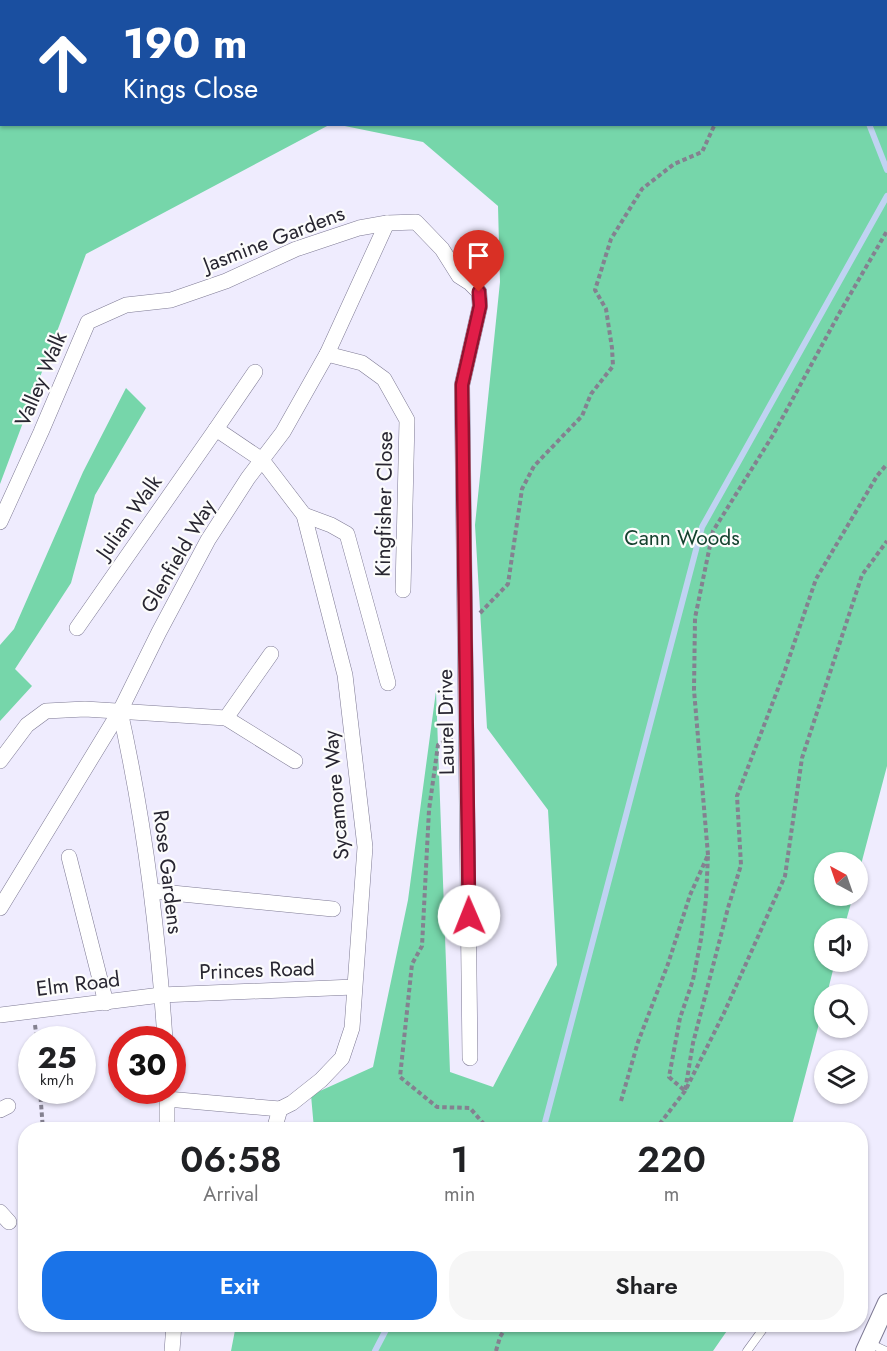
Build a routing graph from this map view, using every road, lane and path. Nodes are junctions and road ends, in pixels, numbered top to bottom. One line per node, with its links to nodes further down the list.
1 (714, 126): 16 (path)
2 (387, 223): 4 (street, Jasmine Gardens); 5 (street, Jasmine Gardens); 6 (street, Glenfield Way)
3 (887, 231): 24 (path)
4 (479, 292): 16 (street, Laurel Drive)
5 (126, 305): 12 (street, Valley Walk)
6 (327, 354): 9 (street, Glenfield Way); 14 (street, Kingfisher Close)
7 (255, 372): 8 (street, Julian Walk)
8 (216, 429): 9 (street); 15 (street, Julian Walk)
9 (262, 460): 11 (street, Sycamore Way); 19 (street, Glenfield Way)
10 (887, 465): 35 (path)
11 (304, 515): 18 (street); 29 (street, Sycamore Way)
12 (0, 522)
13 (887, 541): 35 (path)
14 (403, 590)
15 (77, 628)
16 (466, 628): 21 (street, Laurel Drive)
17 (272, 654): 20 (street)
18 (388, 683)
19 (120, 711): 20 (street); 22 (street); 26 (street, Rose Gardens); 27 (street, Glenfield Way)
20 (226, 718): 23 (street)
21 (467, 727): 34 (street, Laurel Drive); 44 (path)
22 (0, 761)
23 (295, 761)
24 (708, 855): 35 (path); 37 (path)
25 (69, 857): 31 (street)
26 (152, 891): 28 (street); 30 (street, Rose Gardens)
27 (0, 908)
28 (333, 909)
29 (354, 987): 30 (street, Princes Road); 40 (street, Sycamore Way)
30 (161, 995): 31 (street, Elm Road); 33 (street, Rose Gardens)
31 (106, 1002): 32 (street, Elm Road)
32 (0, 1015)
33 (164, 1026)
34 (470, 1058)
35 (685, 1091): 45 (path)
36 (186, 1097): 40 (street)
37 (621, 1101)
38 (41, 1104): 41 (path)
39 (167, 1104): 42 (street)
40 (280, 1109): 43 (street)
41 (42, 1122)
42 (167, 1122)
43 (276, 1122)
44 (482, 1122)
45 (661, 1122)
46 (887, 1303): 50 (street)
47 (174, 1332): 51 (street)
48 (503, 1332): 52 (path)
49 (761, 1332): 53 (lane)
50 (873, 1348)
51 (172, 1351)
52 (496, 1351)
53 (747, 1351)

